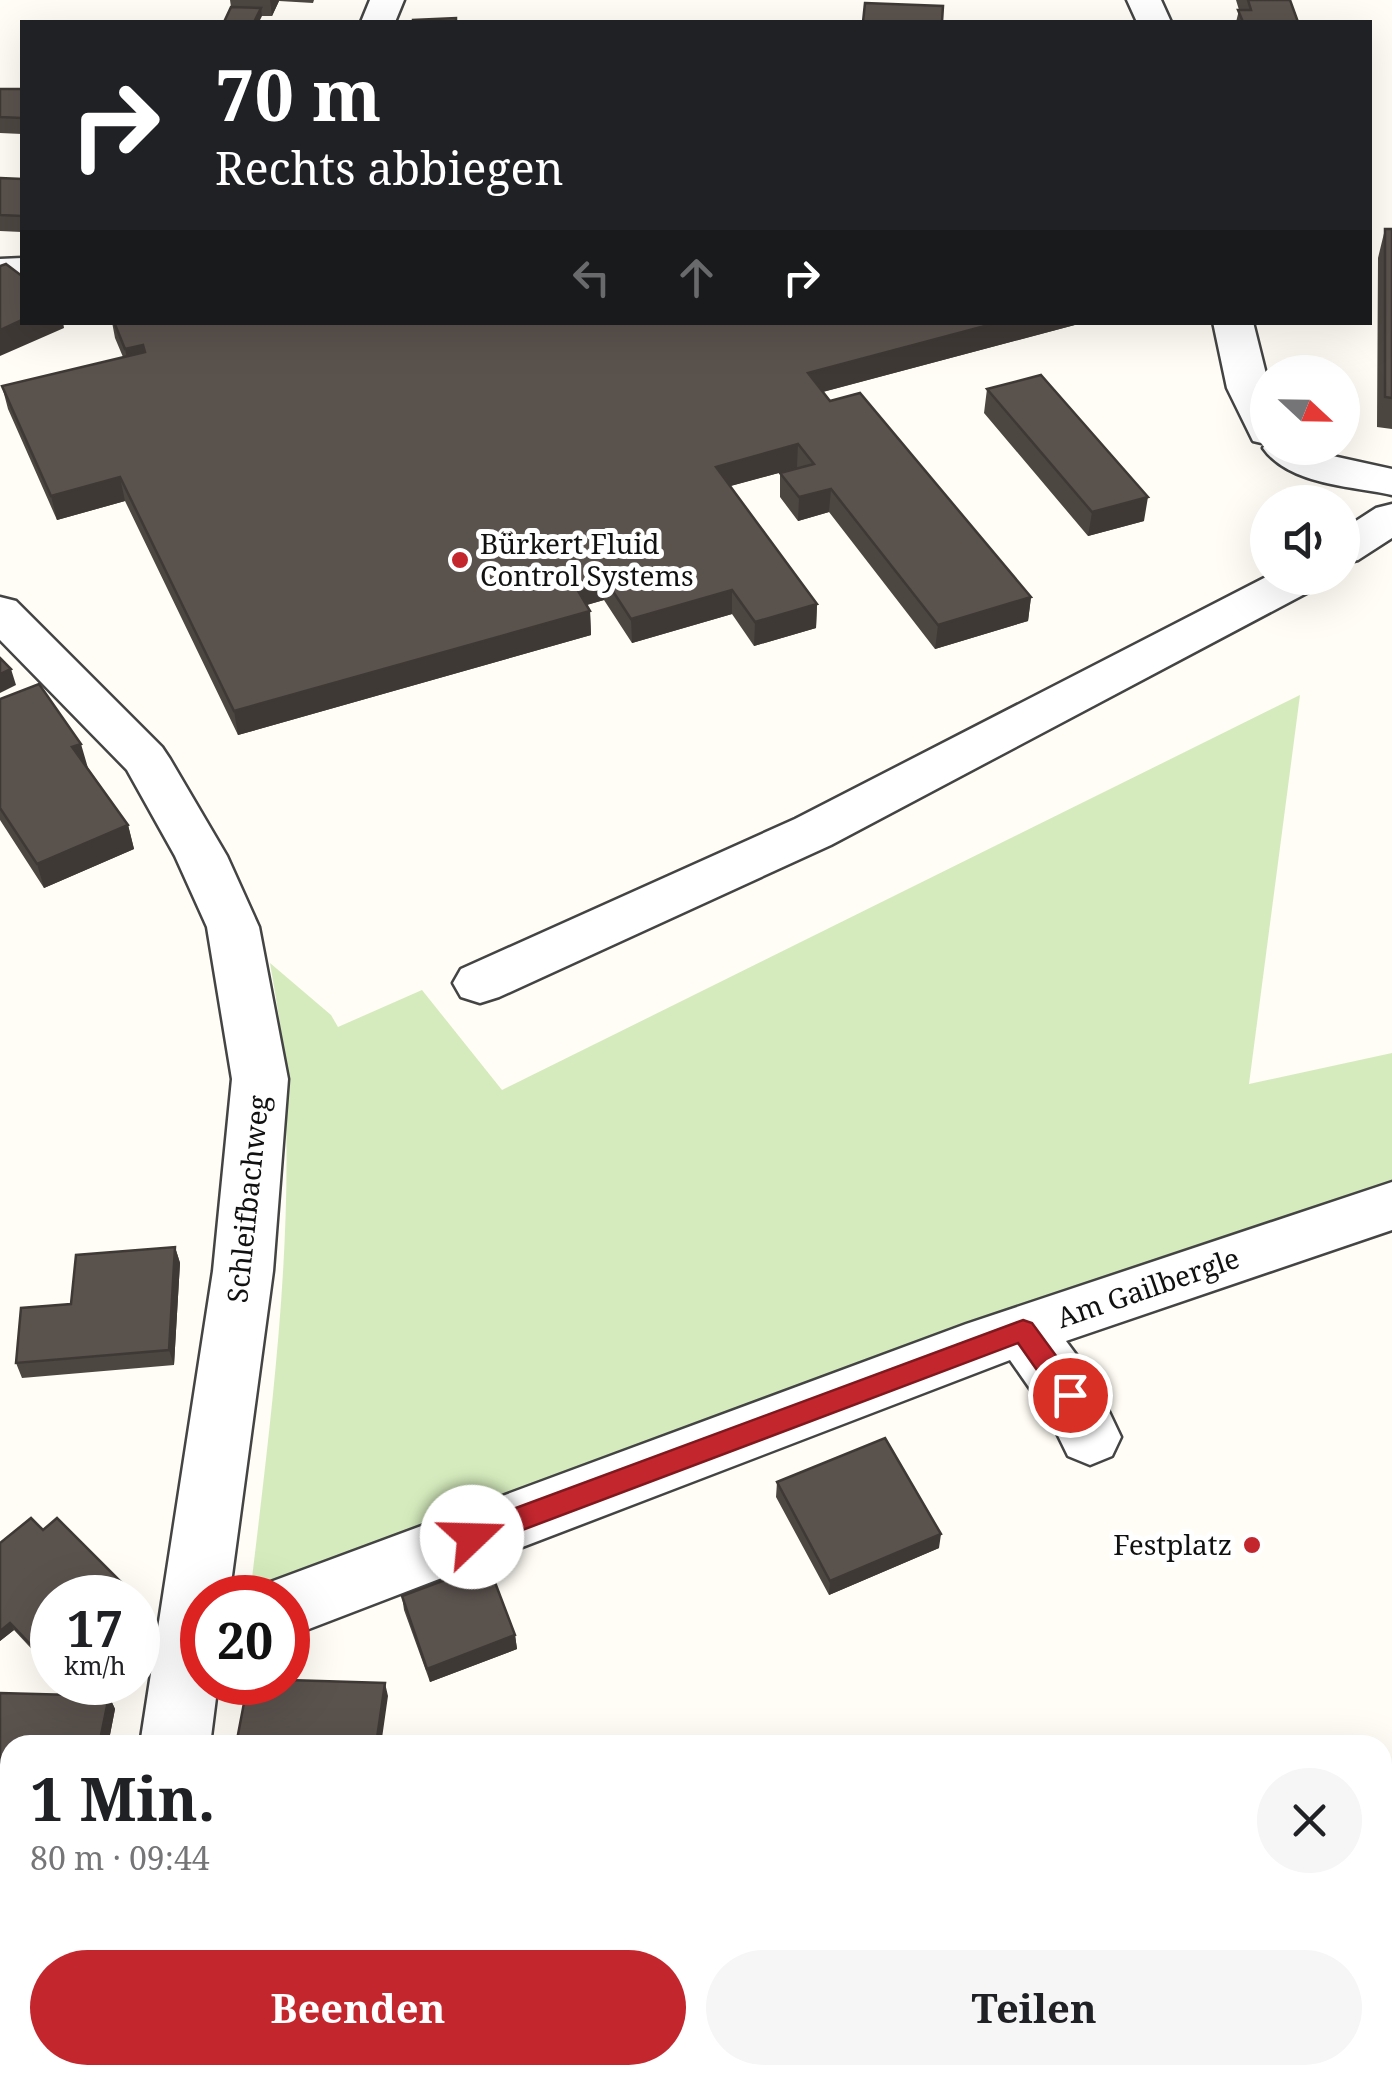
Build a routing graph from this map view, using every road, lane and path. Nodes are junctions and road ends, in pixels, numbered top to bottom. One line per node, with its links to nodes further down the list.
1 (1234, 325): 2 (street)
2 (1250, 392)
3 (1309, 465): 4 (street)
4 (1392, 482)
5 (1392, 518): 6 (street)
6 (1360, 538)
7 (1267, 595): 9 (street)
8 (0, 612): 13 (street, Schleifbachweg)
9 (480, 982)
10 (1392, 1206): 11 (street, Am Gailbergle)
11 (1023, 1330): 12 (street); 14 (street, Am Gailbergle)
12 (1090, 1436)
13 (204, 1575)
14 (310, 1598)
15 (184, 1705): 16 (street, Schleifbachweg)
16 (178, 1735)

